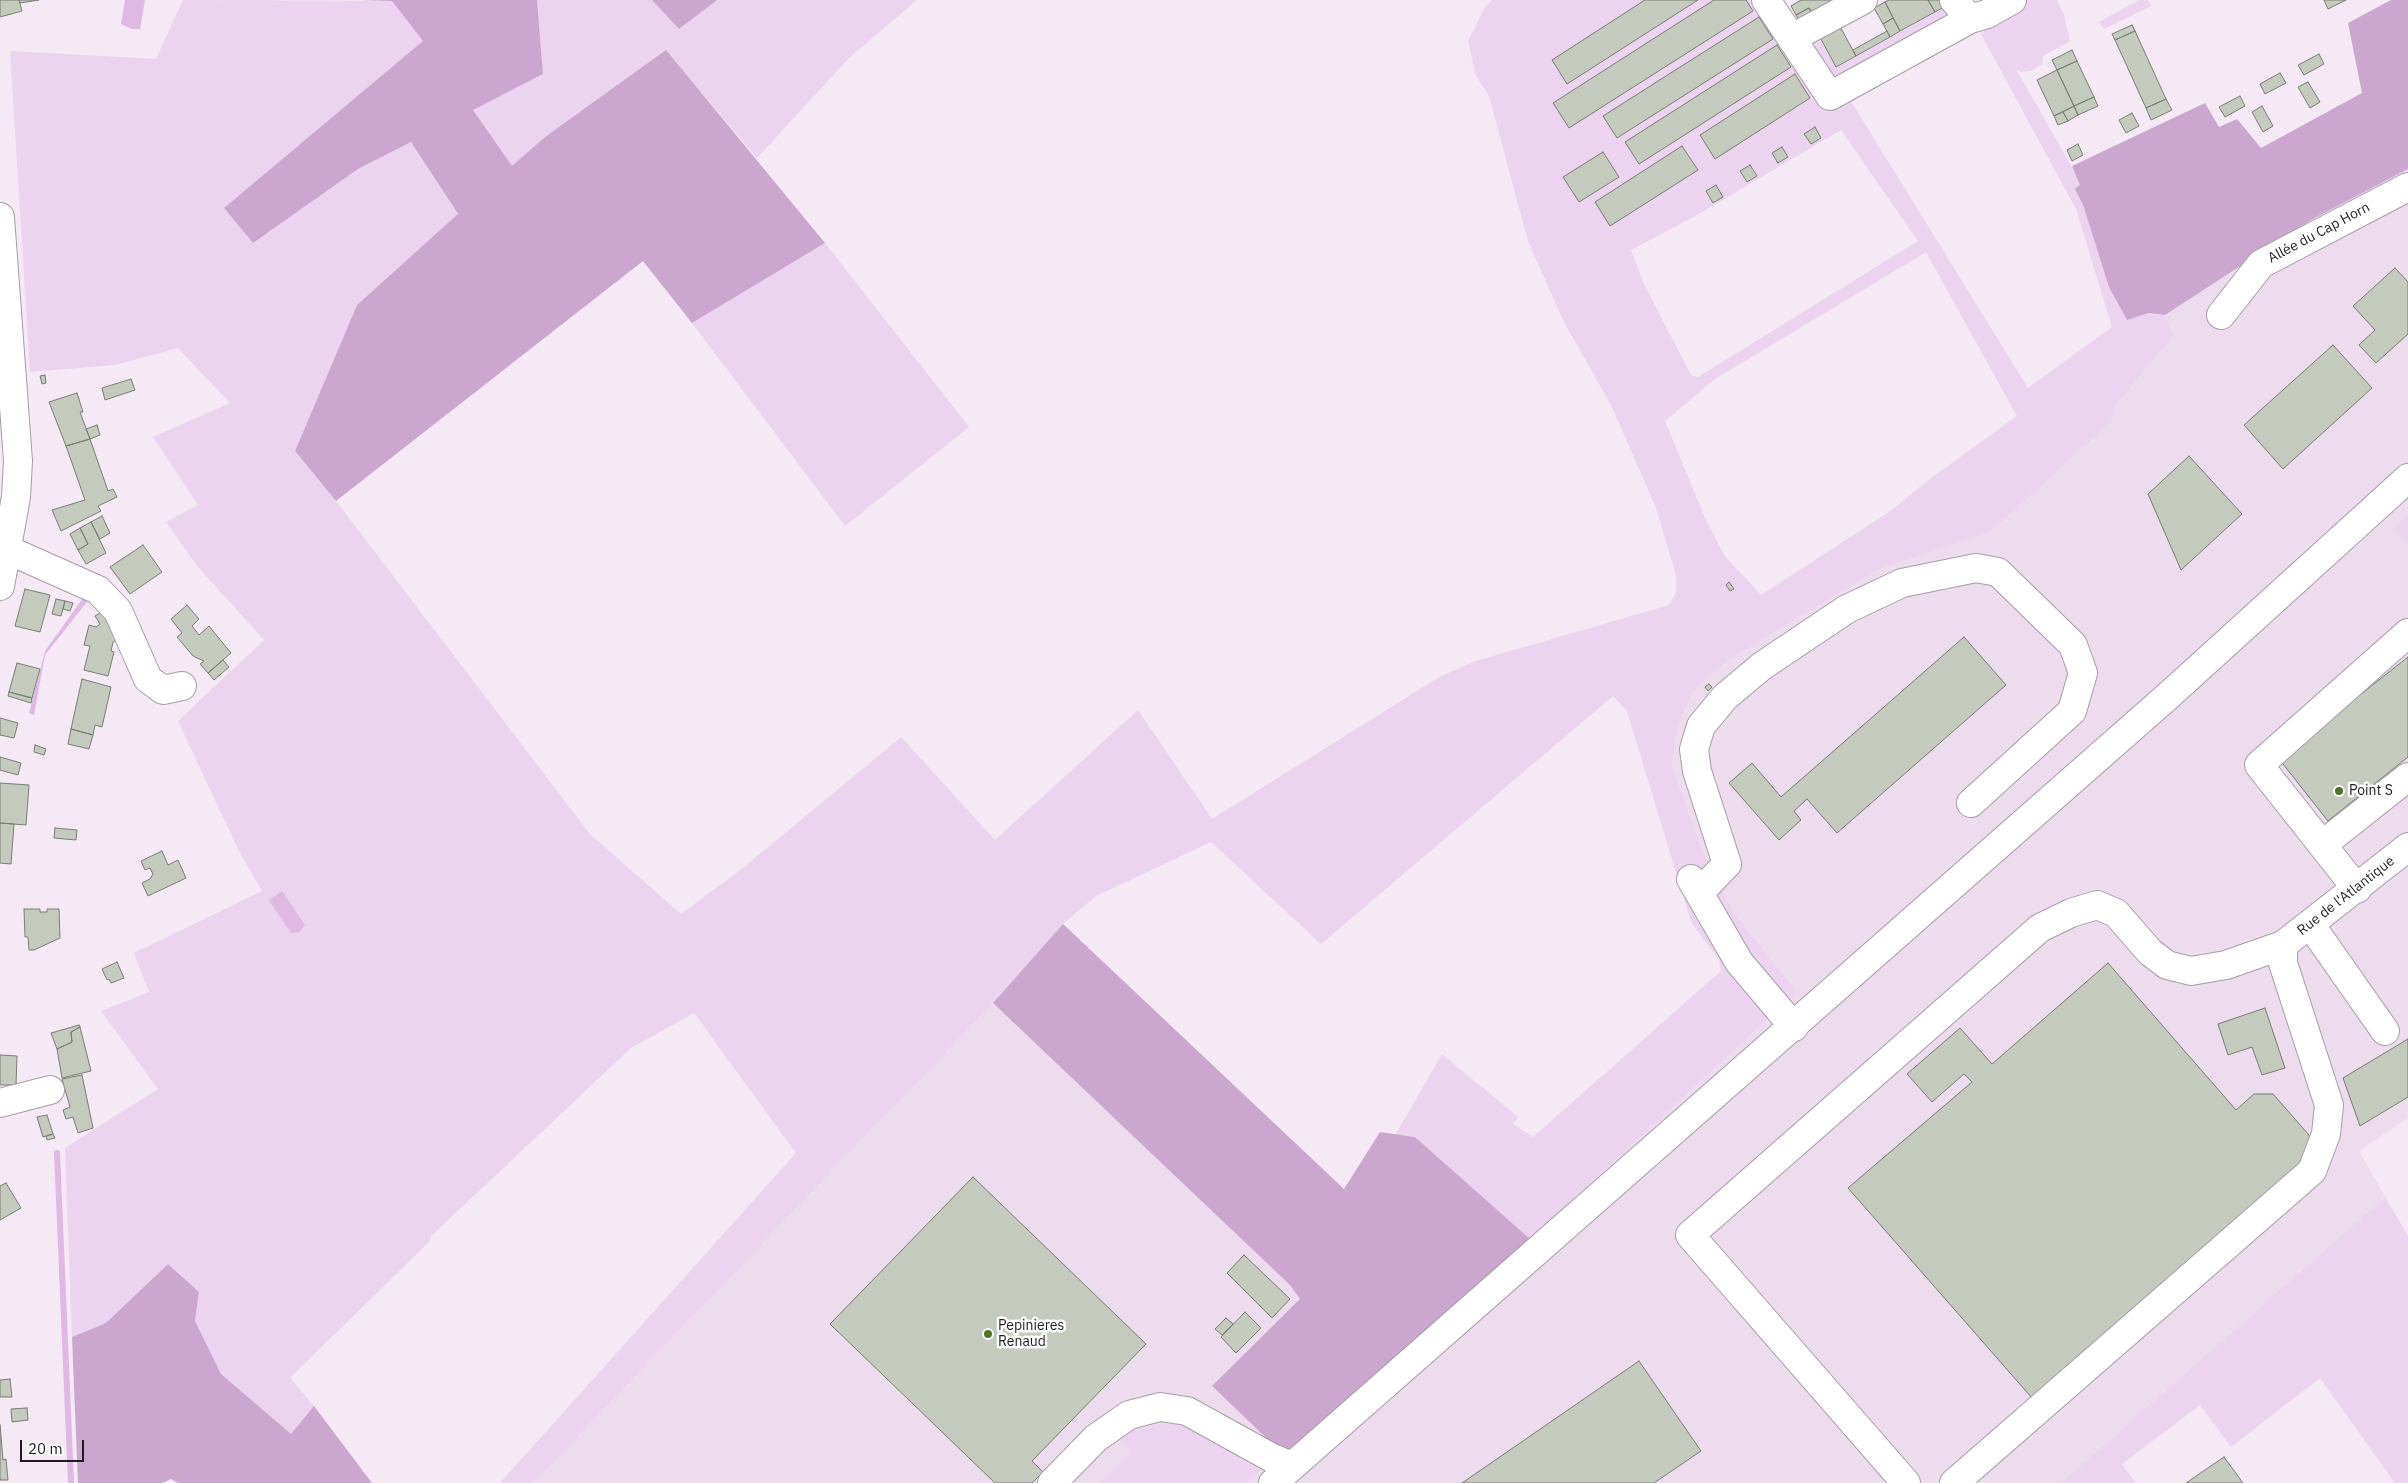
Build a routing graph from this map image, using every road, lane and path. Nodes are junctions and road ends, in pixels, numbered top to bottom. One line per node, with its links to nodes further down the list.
1 (1766, 0): 5 (main road)
2 (1863, 0): 5 (main road)
3 (2012, 0): 4 (main road)
4 (1962, 10): 5 (main road)
5 (1792, 38)
6 (2408, 186): 8 (main road, Allée du Cap Horn)
7 (0, 217): 10 (main road)
8 (2222, 315)
9 (2408, 478): 22 (main road)
10 (8, 500): 11 (main road)
11 (8, 550): 12 (main road); 14 (main road)
12 (0, 586)
13 (2408, 633): 17 (main road)
14 (182, 686)
15 (2408, 777): 17 (main road)
16 (1971, 803): 22 (main road)
17 (2322, 845): 19 (main road)
18 (2408, 847): 19 (main road, Rue de l'Atlantique)
19 (2357, 889): 20 (main road, Rue de l'Atlantique)
20 (2310, 924): 21 (main road, Rue de l'Atlantique); 23 (main road)
21 (2283, 945): 28 (main road, Rue de l'Atlantique); 29 (main road)
22 (1794, 1027): 26 (main road)
23 (2385, 1031)
24 (50, 1090): 25 (main road)
25 (0, 1103)
26 (1283, 1475): 27 (main road)
27 (1052, 1483)
28 (1906, 1483)
29 (1954, 1483)

